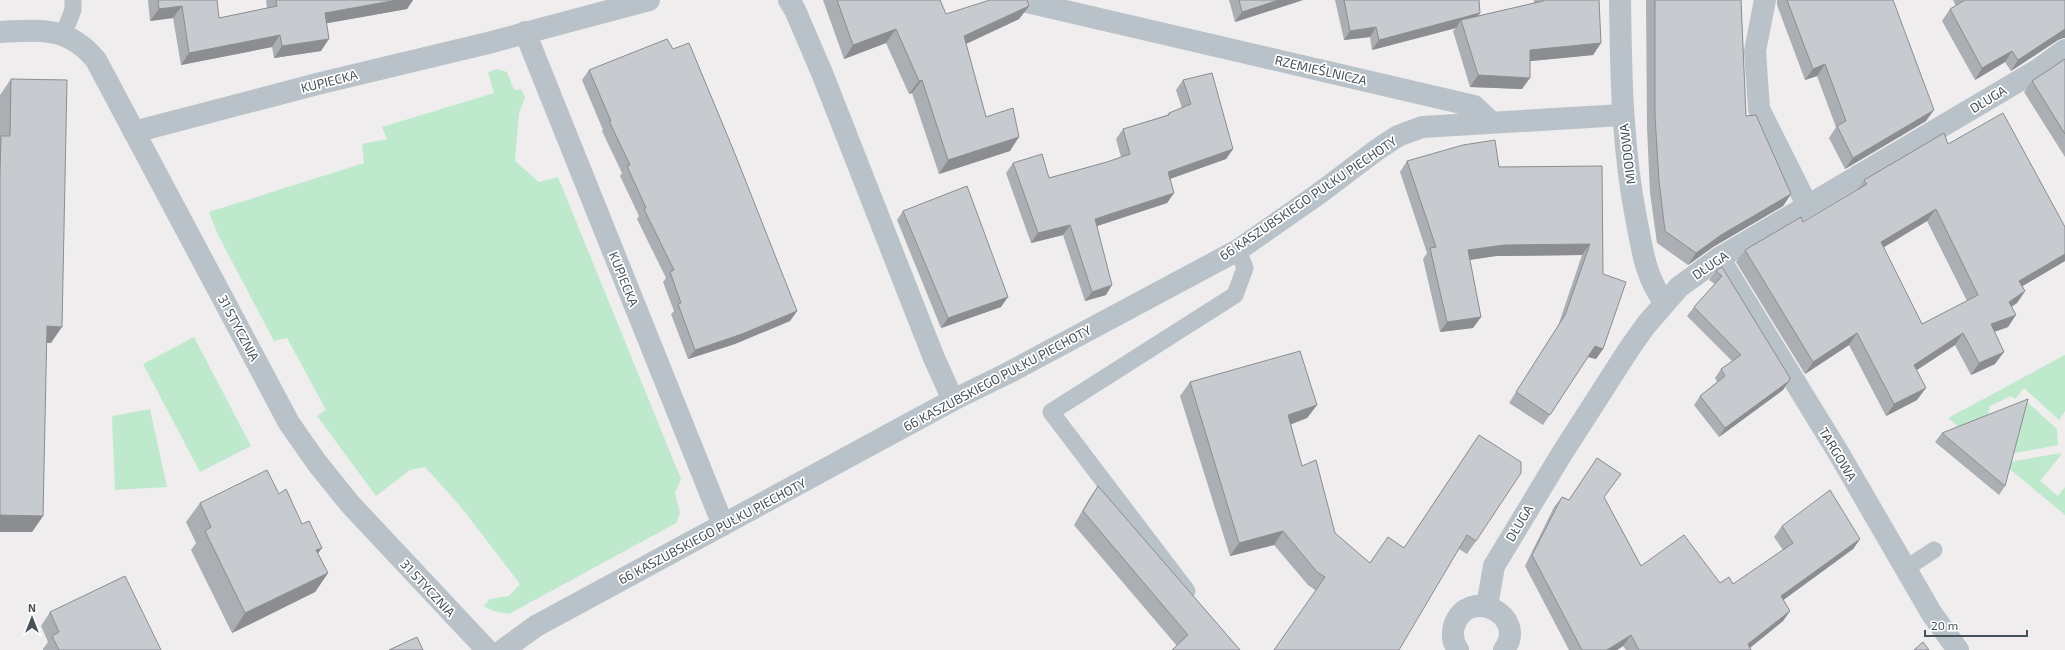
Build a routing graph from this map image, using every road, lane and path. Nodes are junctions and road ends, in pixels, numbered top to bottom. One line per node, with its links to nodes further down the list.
1 (73, 0): 9 (lane)
2 (649, 0): 8 (street, KUPIECKA)
3 (789, 0): 18 (street)
4 (1018, 0): 12 (street, RZEMIEŚLNICZA)
5 (1620, 0): 11 (street, MIODOWA)
6 (1765, 0): 14 (street)
7 (0, 32): 9 (street, 31 STYCZNIA)
8 (525, 32): 13 (street, KUPIECKA); 19 (street, KUPIECKA)
9 (63, 35): 13 (street, 31 STYCZNIA)
10 (2065, 50): 16 (street, DŁUGA)
11 (1622, 115): 12 (street); 17 (street, MIODOWA)
12 (1491, 122): 15 (street, 66 KASZUBSKIEGO PUŁKU PIECHOTY)
13 (134, 132): 24 (street, 31 STYCZNIA)
14 (1802, 195)
15 (1238, 250): 18 (street, 66 KASZUBSKIEGO PUŁKU PIECHOTY); 22 (lane)
16 (1719, 258): 17 (street, DŁUGA); 21 (street, TARGOWA)
17 (1664, 302): 23 (street, DŁUGA)
18 (953, 400): 19 (street, 66 KASZUBSKIEGO PUŁKU PIECHOTY)
19 (724, 525): 25 (street, 66 KASZUBSKIEGO PUŁKU PIECHOTY)
20 (1934, 550): 21 (lane)
21 (1905, 569): 28 (street, TARGOWA)
22 (1198, 606)
23 (1487, 606): 26 (street); 27 (street)
24 (487, 650)
25 (503, 650)
26 (1458, 650)
27 (1504, 650)
28 (1958, 650)

